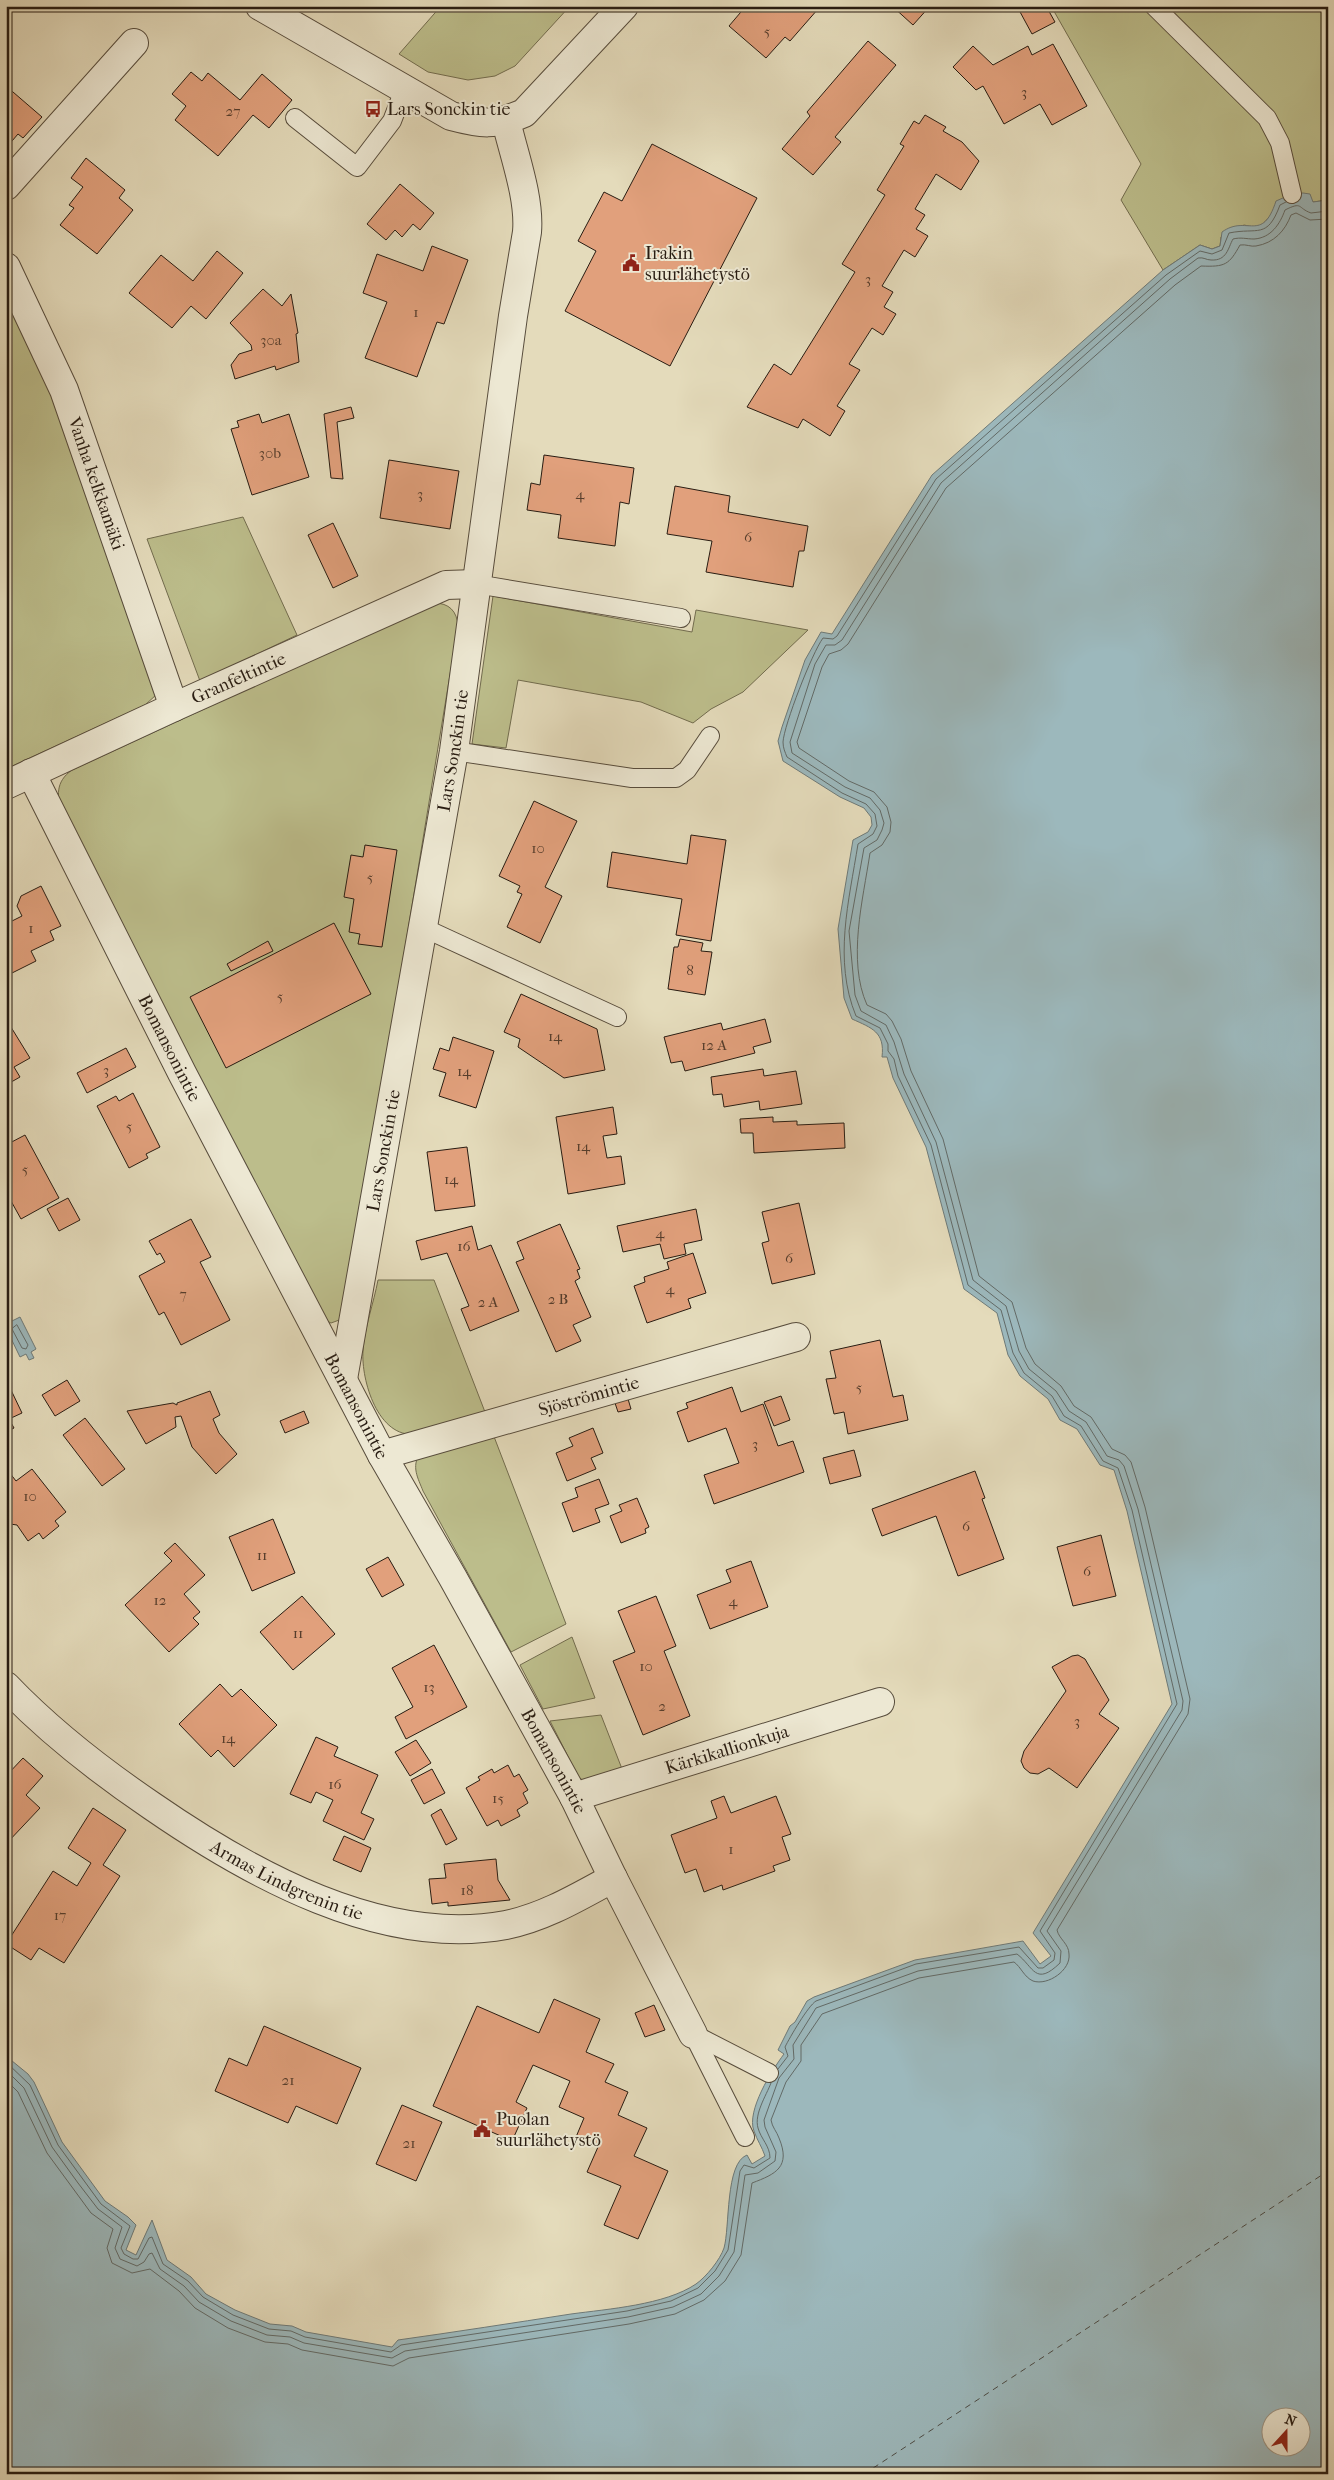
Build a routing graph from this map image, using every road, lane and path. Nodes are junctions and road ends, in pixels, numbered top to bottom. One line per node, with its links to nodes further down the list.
1 (260, 6): 5 (street)
2 (624, 6): 7 (street)
3 (1154, 6): 9 (lane)
4 (134, 43): 8 (street)
5 (404, 90): 6 (lane); 7 (street)
6 (295, 118)
7 (506, 121): 11 (street, Lars Sonckin tie)
8 (6, 186)
9 (1292, 194)
10 (6, 267): 13 (street, Vanha kelkkamäki)
11 (476, 584): 12 (lane); 13 (street, Granfeltintie); 15 (street, Lars Sonckin tie)
12 (681, 618)
13 (174, 706): 16 (street, Granfeltintie)
14 (710, 736): 15 (lane)
15 (454, 751): 18 (street, Lars Sonckin tie)
16 (31, 773): 17 (street, Granfeltintie); 21 (street, Bomansonintie)
17 (6, 785)
18 (424, 928): 19 (lane); 21 (street, Lars Sonckin tie)
19 (617, 1017)
20 (796, 1337): 22 (street, Sjöströmintie)
21 (343, 1379): 22 (street, Bomansonintie)
22 (382, 1454): 25 (street, Bomansonintie)
23 (6, 1686): 26 (street, Armas Lindgrenin tie)
24 (880, 1702): 25 (street, Kärkikallionkuja)
25 (574, 1797): 26 (street, Bomansonintie)
26 (613, 1878): 27 (street, Bomansonintie)
27 (692, 2034): 28 (lane); 29 (lane)
28 (769, 2073)
29 (745, 2137)

